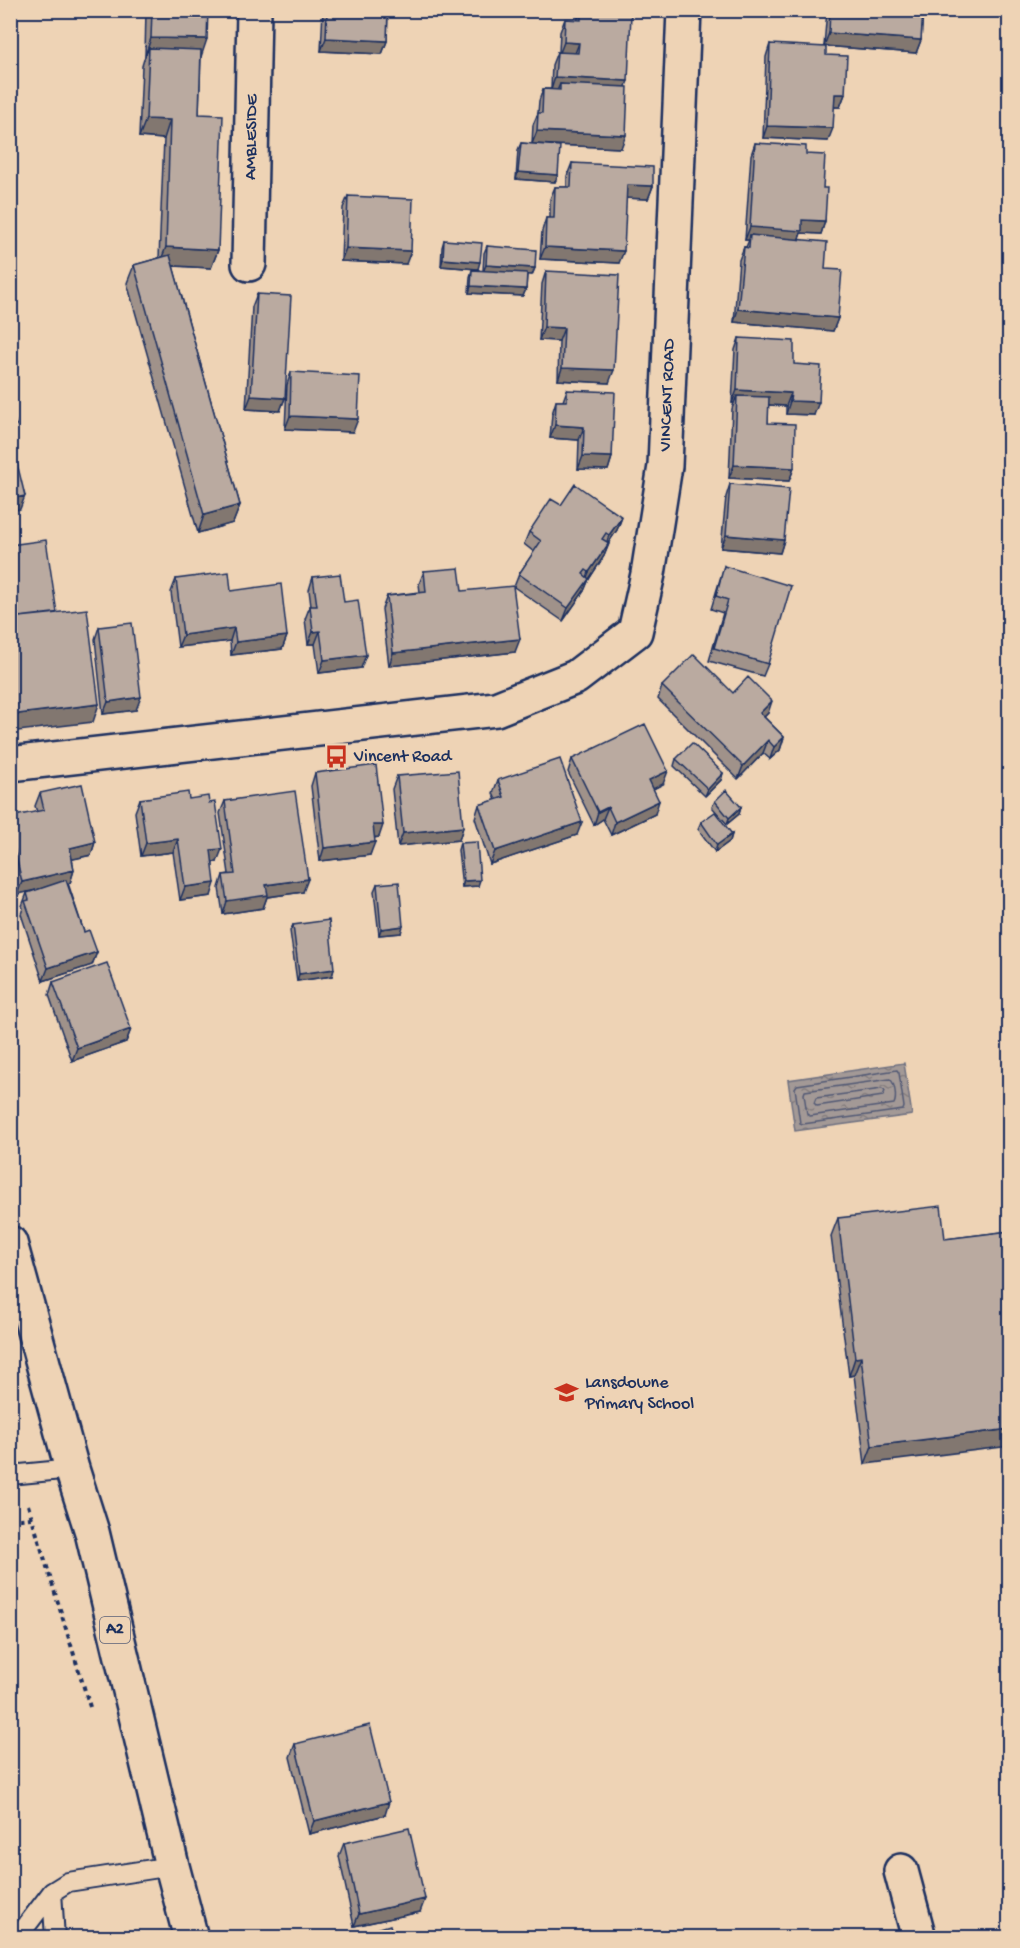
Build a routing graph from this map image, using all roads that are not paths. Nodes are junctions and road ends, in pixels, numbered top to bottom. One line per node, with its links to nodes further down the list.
1 (254, 10): 3 (street, AMBLESIDE)
2 (684, 10): 4 (street, VINCENT ROAD)
3 (249, 264)
4 (10, 764)
5 (10, 1243): 6 (street, A2)
6 (72, 1469): 7 (lane); 8 (street, A2)
7 (14, 1475)
8 (172, 1866): 10 (lane); 13 (street, A2)
9 (901, 1871): 14 (street)
10 (51, 1892): 11 (lane); 12 (lane)
11 (17, 1938)
12 (54, 1938)
13 (191, 1938)
14 (919, 1938)

